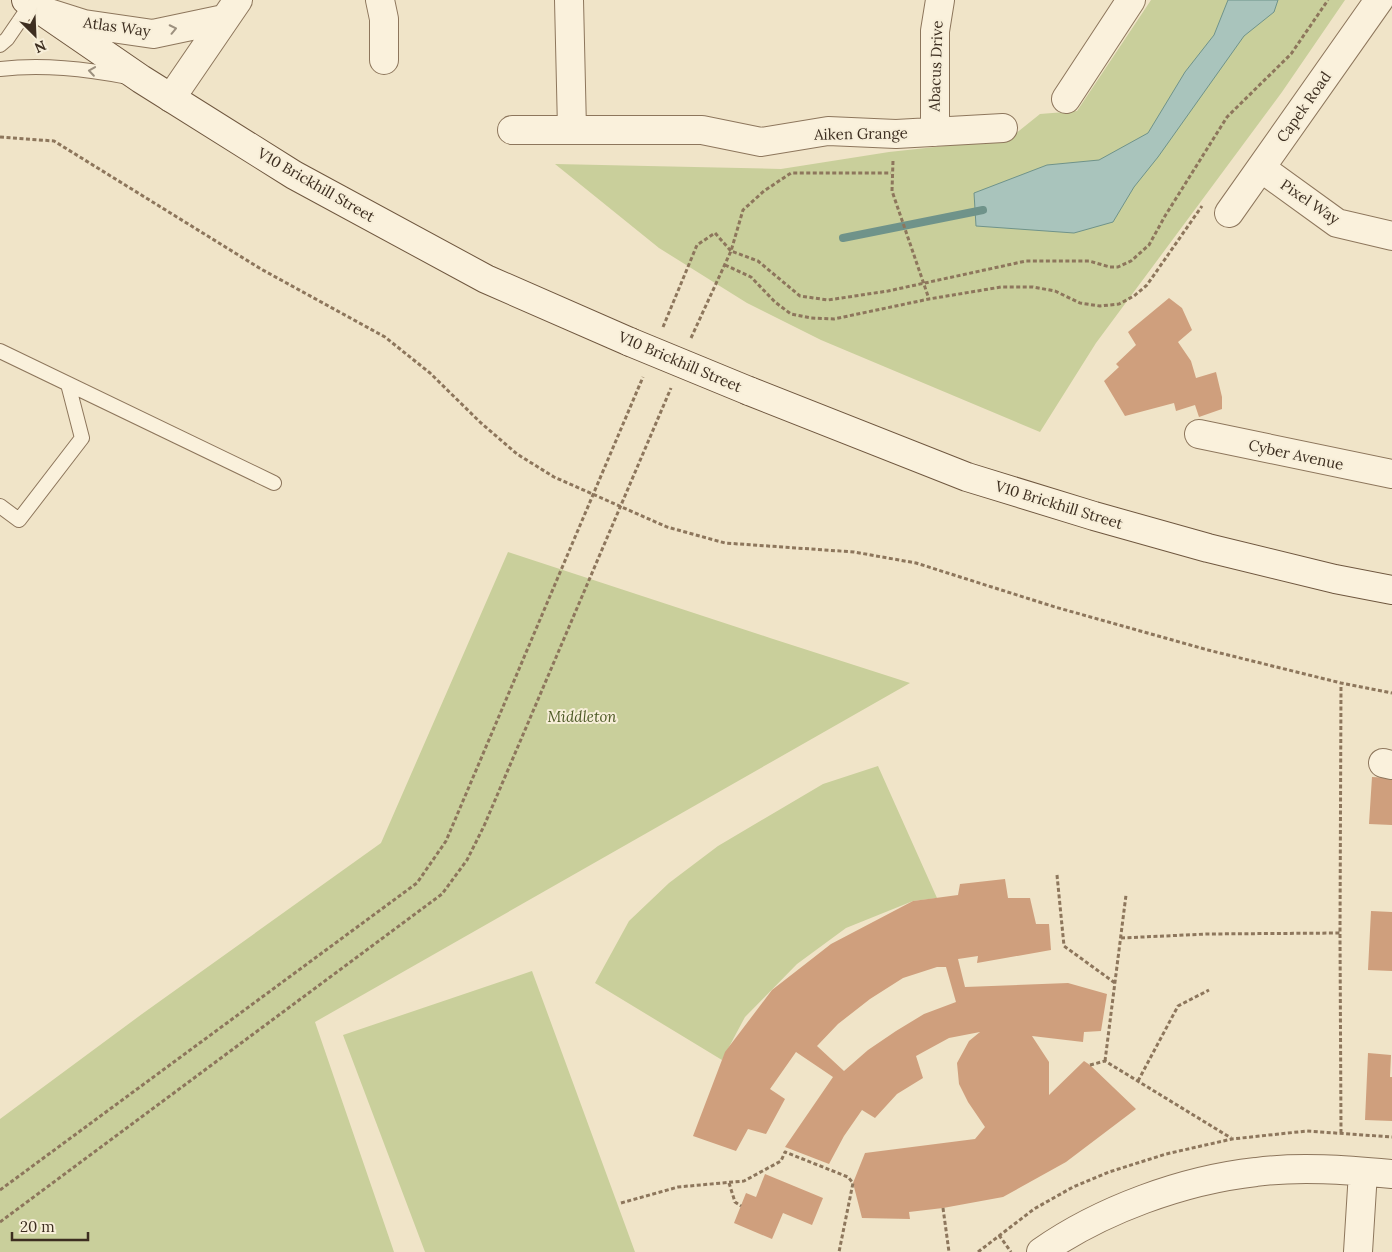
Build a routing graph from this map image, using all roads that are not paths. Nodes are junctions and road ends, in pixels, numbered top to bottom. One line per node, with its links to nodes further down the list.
1 (380, 0): 9 (street)
2 (570, 0): 15 (street)
3 (940, 0): 17 (street, Abacus Drive)
4 (1131, 0): 13 (street)
5 (1378, 0): 18 (street, Capek Road)
6 (33, 5): 7 (street, Atlas Way, one-way to 7); 8 (lane); 11 (street, V10 Brickhill Street)
7 (231, 10): 12 (street, Atlas Way)
8 (0, 45)
9 (384, 60)
10 (0, 69): 11 (lane, one-way to 10)
11 (141, 79): 12 (street, V10 Brickhill Street)
12 (171, 98): 27 (street, V10 Brickhill Street, bridge)
13 (1066, 99)
14 (1003, 128): 17 (street, Aiken Grange)
15 (572, 129): 16 (street, Aiken Grange); 17 (street, Aiken Grange)
16 (512, 130)
17 (935, 132)
18 (1261, 168): 19 (street, Capek Road); 20 (street, Pixel Way)
19 (1216, 208)
20 (1392, 236)
21 (0, 351): 22 (lane)
22 (68, 384): 25 (lane); 26 (lane)
23 (1199, 434): 24 (street, Cyber Avenue)
24 (1392, 474)
25 (274, 483)
26 (0, 506)
27 (1392, 590)
28 (1364, 1172): 29 (street); 30 (street); 31 (street)
29 (1392, 1174)
30 (1041, 1252)
31 (1358, 1252)

